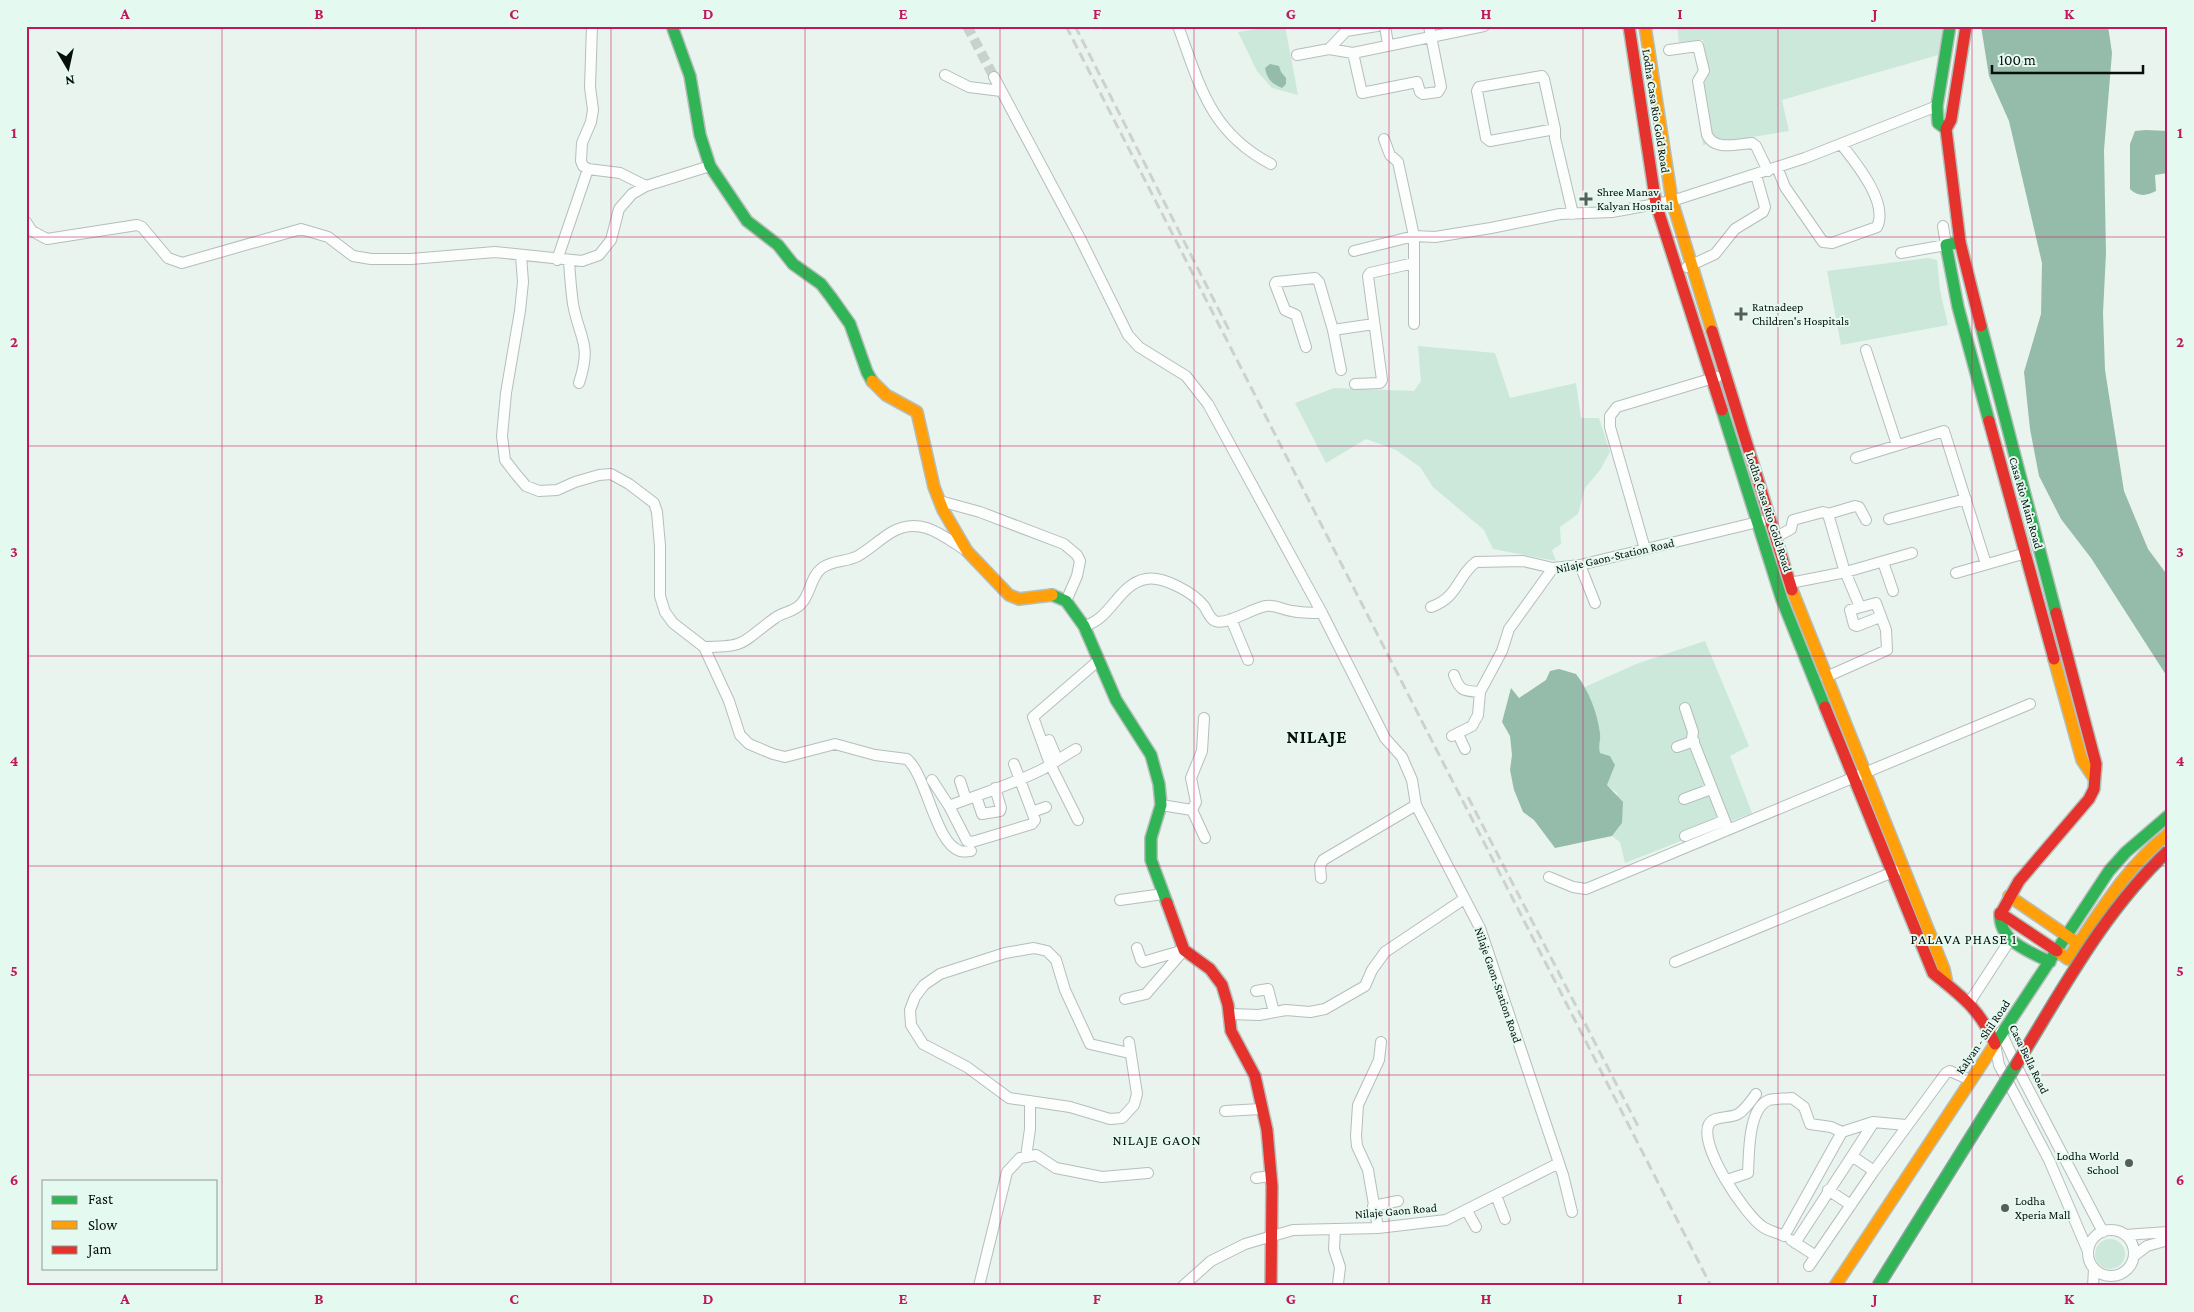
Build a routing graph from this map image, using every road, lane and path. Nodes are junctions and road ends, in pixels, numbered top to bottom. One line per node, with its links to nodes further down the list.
1 (592, 26): 27 (street)
2 (672, 26): 26 (street)
3 (1178, 26): 25 (street)
4 (1377, 26): 13 (street)
5 (1385, 26): 12 (street)
6 (1484, 26): 11 (street)
7 (1629, 26): 32 (street, Lodha Casa Rio Gold Road)
8 (1645, 26): 31 (street, Lodha Casa Rio Gold Road)
9 (1950, 26): 20 (street, Casa Rio Main Road)
10 (1966, 26): 22 (street, Casa Rio Main Road)
11 (1431, 31): 12 (street); 15 (street)
12 (1388, 44): 15 (street)
13 (1329, 49): 15 (street); 16 (street)
14 (1668, 50): 28 (street)
15 (1353, 53)
16 (1297, 55)
17 (945, 75): 19 (street)
18 (994, 77): 19 (street, Nilaje Gaon-Station Road)
19 (1002, 91): 85 (street, Nilaje Gaon-Station Road)
20 (1937, 106): 22 (street, Casa Rio Main Road); 24 (street)
21 (1555, 129): 21 (street); 33 (street)
22 (1946, 129): 37 (street, Casa Rio Main Road)
23 (1384, 139): 36 (street)
24 (1841, 144): 28 (street); 28 (street)
25 (1271, 164)
26 (710, 166): 30 (street); 62 (street)
27 (588, 169): 30 (street); 42 (street)
28 (1772, 169): 29 (street)
29 (1756, 175): 31 (street); 45 (street)
30 (646, 186): 43 (street)
31 (1672, 201): 32 (street); 45 (street, Lodha Casa Rio Gold Road)
32 (1656, 204): 33 (street); 46 (street, Lodha Casa Rio Gold Road)
33 (1573, 214): 36 (street)
34 (26, 222): 41 (street)
35 (1943, 226): 38 (street)
36 (1414, 236): 39 (street); 44 (street)
37 (1960, 242): 38 (street); 53 (street, Casa Rio Main Road)
38 (1946, 244): 40 (street); 55 (street, Casa Rio Main Road)
39 (1354, 252)
40 (1901, 253)
41 (521, 256): 42 (street); 89 (street)
42 (557, 260): 43 (street)
43 (569, 261): 57 (street)
44 (1414, 263): 47 (street); 48 (street)
45 (1691, 266): 46 (street); 54 (street, Lodha Casa Rio Gold Road)
46 (1677, 270): 56 (street, Lodha Casa Rio Gold Road)
47 (1374, 324): 49 (street); 58 (street)
48 (1414, 324)
49 (1333, 330): 50 (street); 52 (street)
50 (1306, 347)
51 (1866, 350): 59 (street)
52 (1341, 370)
53 (1993, 372): 55 (street); 108 (street, Casa Rio Main Road)
54 (1725, 375): 56 (street); 64 (street, Lodha Casa Rio Gold Road)
55 (1977, 376): 71 (street, Casa Rio Main Road)
56 (1712, 379): 67 (street, Lodha Casa Rio Gold Road); 69 (street)
57 (579, 383)
58 (1355, 384)
59 (1898, 445): 60 (street); 61 (street)
60 (1856, 458)
61 (1966, 499): 65 (street); 74 (street)
62 (940, 501): 70 (street); 81 (street)
63 (1828, 514): 66 (street); 68 (street); 77 (street)
64 (1770, 519): 67 (street, Nilaje Gaon-Station Road); 68 (street, Lodha Casa Rio Gold Road)
65 (1889, 519)
66 (1866, 520)
67 (1757, 522): 69 (street, Nilaje Gaon-Station Road); 107 (street, Lodha Casa Rio Gold Road)
68 (1776, 537): 79 (street, Lodha Casa Rio Gold Road)
69 (1645, 549): 75 (street, Nilaje Gaon-Station Road)
70 (967, 551): 81 (street); 89 (street)
71 (2026, 553): 74 (street); 108 (street, Casa Rio Main Road)
72 (1912, 554): 73 (street)
73 (1883, 562): 77 (street); 80 (street)
74 (1986, 564): 78 (street)
75 (1580, 565): 76 (street, Nilaje Gaon-Station Road); 82 (street)
76 (1553, 568): 83 (street); 94 (street, Nilaje Gaon-Station Road)
77 (1846, 572): 79 (street); 84 (street)
78 (1956, 573)
79 (1790, 583): 93 (street, Lodha Casa Rio Gold Road)
80 (1893, 591)
81 (1066, 601): 88 (street)
82 (1595, 603)
83 (1431, 607)
84 (1860, 607): 86 (street); 86 (street)
85 (1322, 613): 87 (street); 116 (street, Nilaje Gaon-Station Road)
86 (1880, 617): 93 (street)
87 (1231, 619): 88 (street); 91 (street)
88 (1084, 626): 90 (street)
89 (704, 647): 127 (street)
90 (1099, 660): 103 (street); 115 (street)
91 (1248, 660)
92 (1454, 675): 94 (street)
93 (1826, 677): 105 (street, Lodha Casa Rio Gold Road)
94 (1480, 692): 102 (street, Nilaje Gaon-Station Road)
95 (2030, 704): 105 (street)
96 (1684, 708): 99 (street)
97 (1204, 718): 119 (street)
98 (1049, 740): 103 (street)
99 (1694, 742): 100 (street); 112 (street)
100 (1677, 747)
101 (1076, 749): 103 (street)
102 (1465, 749)
103 (1054, 761): 106 (street); 122 (street)
104 (1014, 764): 106 (street)
105 (1866, 774): 107 (street); 129 (street, Lodha Casa Rio Gold Road)
106 (1020, 778): 111 (street); 120 (street)
107 (1854, 778): 123 (street); 129 (street, Lodha Casa Rio Gold Road)
108 (2094, 778): 133 (street, Casa Rio Main Road)
109 (932, 780): 117 (street)
110 (960, 780): 113 (street)
111 (995, 788): 113 (street); 113 (street)
112 (1711, 789): 114 (street); 123 (street)
113 (971, 798): 117 (street)
114 (1684, 799)
115 (1161, 805): 119 (street); 132 (street)
116 (1416, 805): 131 (street); 134 (street, Nilaje Gaon-Station Road)
117 (949, 806): 120 (street)
118 (1046, 807): 120 (street)
119 (1192, 810): 126 (street)
120 (1032, 812)
121 (2168, 816): 137 (street, Kalyan - Shil Road)
122 (1078, 820)
123 (1726, 825): 125 (street); 130 (street)
124 (2168, 834): 139 (street)
125 (1685, 836)
126 (1205, 838)
127 (971, 851)
128 (2168, 851): 201 (street, bridge)
129 (1898, 870): 143 (street); 147 (street, Lodha Casa Rio Gold Road)
130 (1549, 877)
131 (1321, 878)
132 (1163, 894): 135 (street); 141 (street)
133 (2009, 896): 136 (street, Casa Rio Main Road); 137 (street)
134 (1464, 899): 148 (street); 166 (street, Nilaje Gaon-Station Road)
135 (1120, 900)
136 (2000, 914): 138 (street); 142 (street)
137 (2066, 935): 139 (street); 142 (street, Kalyan - Shil Road)
138 (2010, 940): 144 (street); 147 (street)
139 (2079, 945): 142 (street)
140 (1137, 948): 141 (street)
141 (1184, 950): 146 (street); 149 (street)
142 (2056, 951): 144 (street, Kalyan - Shil Road)
143 (1675, 962)
144 (2050, 962): 151 (street, Kalyan - Shil Road)
145 (1256, 991): 148 (street)
146 (1124, 999)
147 (1969, 1004): 150 (street, Lodha Casa Rio Gold Road)
148 (1274, 1012): 149 (street)
149 (1230, 1014): 159 (street)
150 (1985, 1022): 151 (street, Casa Bella Road); 154 (street, Casa Bella Road)
151 (2001, 1032): 154 (street, Kalyan - Shil Road); 183 (street, Casa Bella Road)
152 (1129, 1042): 155 (street)
153 (1381, 1042): 176 (street)
154 (1995, 1044): 156 (street, Kalyan - Shil Road); 190 (street, Casa Bella Road)
155 (1129, 1053): 158 (street); 158 (street)
156 (1970, 1080): 162 (street); 200 (street, Kalyan - Shil Road)
157 (1756, 1094): 171 (street)
158 (1030, 1101): 165 (street)
159 (1261, 1109): 160 (street); 169 (street)
160 (1225, 1111)
161 (1874, 1122): 162 (street); 163 (street); 164 (street)
162 (1906, 1125): 167 (street)
163 (1842, 1132): 171 (street); 187 (street)
164 (1852, 1156): 167 (street); 172 (street)
165 (1026, 1157): 168 (street); 197 (street)
166 (1559, 1163): 173 (street, Nilaje Gaon Road); 178 (street, Nilaje Gaon-Station Road)
167 (1874, 1171): 175 (street)
168 (1148, 1173)
169 (1270, 1176): 170 (street); 186 (street)
170 (1256, 1178)
171 (1727, 1180): 187 (street)
172 (1828, 1190): 175 (street); 189 (street)
173 (1496, 1195): 177 (street, Nilaje Gaon Road); 179 (street)
174 (1398, 1201): 176 (street)
175 (1851, 1204): 191 (street)
176 (1373, 1206): 181 (street)
177 (1467, 1211): 180 (street); 181 (street, Nilaje Gaon Road)
178 (1572, 1212)
179 (1506, 1219)
180 (1476, 1227)
181 (1378, 1228): 182 (street, Nilaje Gaon Road)
182 (1335, 1229): 186 (street, Nilaje Gaon Road); 196 (street)
183 (2103, 1232): 185 (street); 190 (street)
184 (2168, 1232): 185 (street)
185 (2125, 1235): 192 (street)
186 (1273, 1236): 198 (street, Nilaje Gaon Road); 199 (street)
187 (1784, 1236): 189 (street)
188 (2168, 1240): 192 (street)
189 (1795, 1243): 191 (street)
190 (2088, 1249): 194 (street, Casa Bella Road)
191 (1816, 1256): 193 (street)
192 (2134, 1256): 195 (street)
193 (1809, 1266)
194 (2094, 1269): 195 (street); 202 (street, Casa Bella Road)
195 (2115, 1281)
196 (1338, 1284)
197 (979, 1286)
198 (1183, 1286)
199 (1271, 1286)
200 (1835, 1286)
201 (1878, 1286)
202 (2094, 1286)

